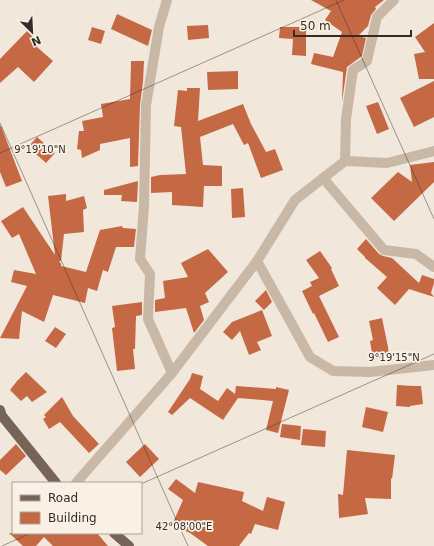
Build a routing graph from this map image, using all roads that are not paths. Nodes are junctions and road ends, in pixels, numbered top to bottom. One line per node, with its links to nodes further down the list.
1 (167, 0): 9 (street)
2 (394, 0): 4 (street)
3 (434, 151): 4 (street)
4 (345, 161): 5 (street)
5 (323, 178): 6 (street); 7 (street)
6 (257, 261): 8 (street); 9 (street)
7 (434, 267)
8 (434, 365)
9 (172, 373): 12 (street)
10 (0, 410): 11 (main road)
11 (55, 482)
12 (77, 482)
13 (115, 534): 14 (main road)
14 (129, 546)

